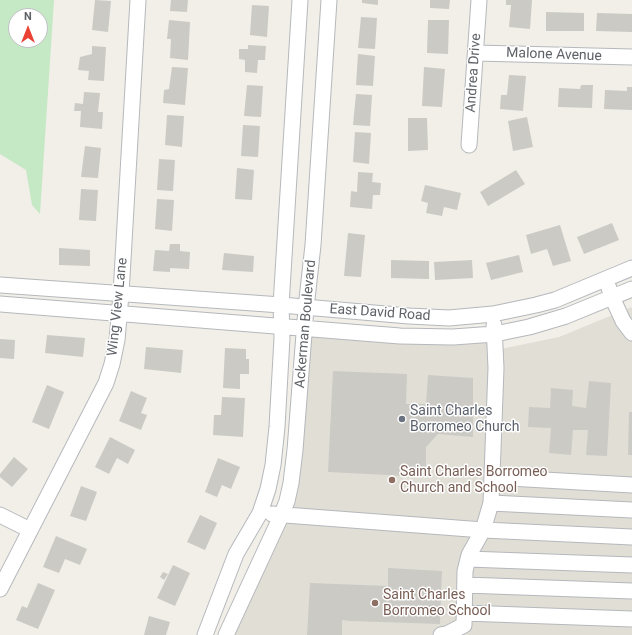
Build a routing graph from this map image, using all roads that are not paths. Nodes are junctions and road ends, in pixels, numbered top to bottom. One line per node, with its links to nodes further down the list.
1 (138, 0): 12 (street, Wing View Lane)
2 (300, 0): 15 (street, Ackerman Boulevard)
3 (329, 0): 16 (street, Ackerman Boulevard)
4 (479, 0): 5 (street, Andrea Drive)
5 (476, 53): 6 (street, Malone Avenue); 7 (street, Andrea Drive)
6 (632, 57)
7 (469, 145)
8 (632, 268): 9 (street, East David Road)
9 (607, 279): 13 (street); 18 (street, East David Road)
10 (0, 285): 12 (street, East David Road)
11 (632, 289): 13 (street, East David Road)
12 (121, 294): 15 (street, East David Road); 17 (street, Wing View Lane)
13 (612, 297): 21 (street); 22 (street, East David Road)
14 (0, 304): 17 (street, East David Road)
15 (281, 305): 16 (street, East David Road); 19 (street, Ackerman Boulevard)
16 (306, 308): 18 (street, East David Road); 20 (street, Ackerman Boulevard)
17 (118, 314): 19 (street, East David Road); 30 (street, Wing View Lane)
18 (493, 314): 22 (street)
19 (283, 327): 20 (street, East David Road); 27 (street, Ackerman Boulevard)
20 (305, 328): 22 (street, East David Road); 28 (street, Ackerman Boulevard)
21 (632, 333)
22 (495, 334): 23 (street)
23 (492, 477): 24 (street); 25 (street)
24 (632, 485)
25 (491, 503): 26 (street); 31 (street)
26 (632, 510)
27 (260, 513): 28 (street); 40 (street, Ackerman Boulevard)
28 (282, 514): 31 (street); 41 (street, Ackerman Boulevard)
29 (0, 515): 30 (street)
30 (30, 530): 36 (street, Wing View Lane)
31 (483, 530): 32 (street); 33 (street)
32 (632, 537)
33 (468, 559): 34 (street); 35 (street)
34 (632, 565)
35 (465, 585): 37 (street); 38 (street)
36 (0, 589)
37 (632, 591)
38 (464, 618): 39 (street); 42 (street)
39 (632, 619)
40 (205, 635)
41 (226, 635)
42 (441, 635)

